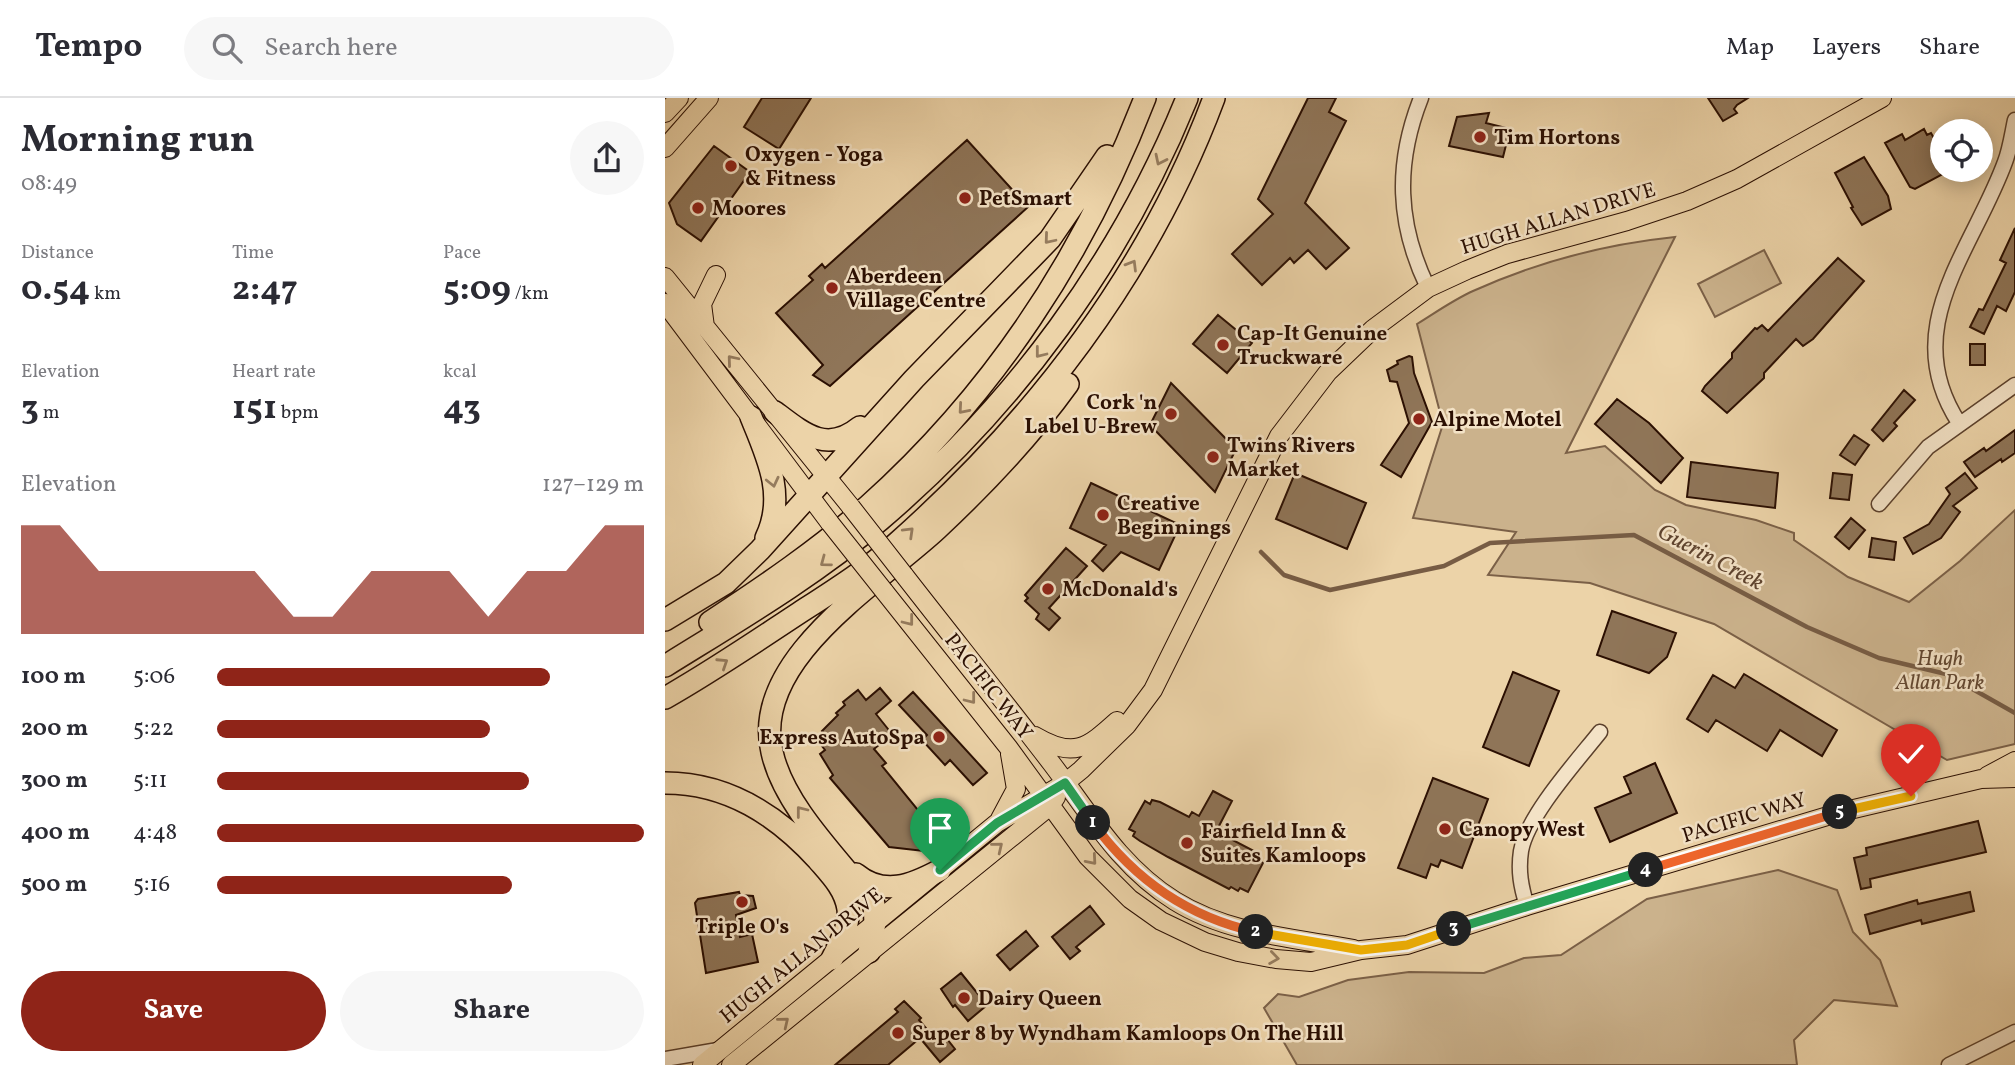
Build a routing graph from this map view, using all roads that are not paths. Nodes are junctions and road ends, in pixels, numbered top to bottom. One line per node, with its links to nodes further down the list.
1 (679, 98): 9 (main road)
2 (709, 98): 11 (main road)
3 (1137, 98): 17 (highway, one-way to 17)
4 (1145, 98): 27 (highway, one-way to 27)
5 (1187, 98): 27 (highway, one-way to 27)
6 (1215, 98): 15 (highway, one-way to 6)
7 (1421, 98): 13 (street)
8 (1882, 98): 13 (main road, HUGH ALLAN DRIVE)
9 (665, 113)
10 (2015, 120): 21 (street)
11 (665, 148)
12 (667, 280): 16 (main road, PACIFIC WAY); 16 (main road)
13 (1428, 288): 28 (main road, HUGH ALLAN DRIVE)
14 (665, 303): 20 (main road, PACIFIC WAY)
15 (1107, 308): 29 (highway, one-way to 15); 40 (highway, one-way to 15)
16 (706, 328): 19 (main road, PACIFIC WAY, one-way to 16)
17 (913, 379): 19 (highway); 22 (highway)
18 (2015, 385): 21 (street)
19 (775, 412): 22 (main road, PACIFIC WAY)
20 (751, 417): 23 (main road, PACIFIC WAY); 25 (highway, one-way to 25)
21 (1959, 424): 24 (street)
22 (825, 475): 23 (highway); 30 (main road, PACIFIC WAY, bridge)
23 (810, 494): 25 (highway); 32 (main road, PACIFIC WAY, one-way to 32, bridge)
24 (1879, 504)
25 (760, 550): 26 (highway)
26 (665, 621)
27 (665, 664)
28 (1153, 690): 30 (main road); 37 (main road, HUGH ALLAN DRIVE)
29 (665, 698)
30 (1026, 730): 37 (main road, PACIFIC WAY)
31 (1600, 732): 42 (street)
32 (1008, 747): 38 (main road, PACIFIC WAY); 39 (main road)
33 (2015, 761): 35 (main road, PACIFIC WAY)
34 (2015, 778): 35 (main road, PACIFIC WAY)
35 (1981, 779): 42 (main road, PACIFIC WAY)
36 (665, 783): 48 (highway)
37 (1065, 783): 38 (main road, HUGH ALLAN DRIVE); 44 (main road, PACIFIC WAY)
38 (1046, 800): 39 (main road, HUGH ALLAN DRIVE); 46 (main road, HUGH ALLAN DRIVE, one-way to 38); 47 (main road, PACIFIC WAY, one-way to 47)
39 (997, 823): 41 (main road, HUGH ALLAN DRIVE)
40 (844, 864): 41 (highway); 43 (highway)
41 (940, 870): 43 (main road, HUGH ALLAN DRIVE)
42 (1527, 906): 45 (main road, PACIFIC WAY)
43 (876, 923): 46 (highway); 48 (main road, HUGH ALLAN DRIVE)
44 (1245, 930): 45 (main road, PACIFIC WAY); 47 (main road)
45 (1361, 950): 47 (main road, PACIFIC WAY, one-way to 45)
46 (869, 952): 50 (main road, HUGH ALLAN DRIVE, one-way to 46)
47 (1238, 953)
48 (832, 959): 50 (main road, HUGH ALLAN DRIVE)
49 (2015, 1032): 53 (street)
50 (727, 1057): 51 (street); 52 (main road, HUGH ALLAN DRIVE)
51 (665, 1059)
52 (702, 1065)
53 (1949, 1065)

